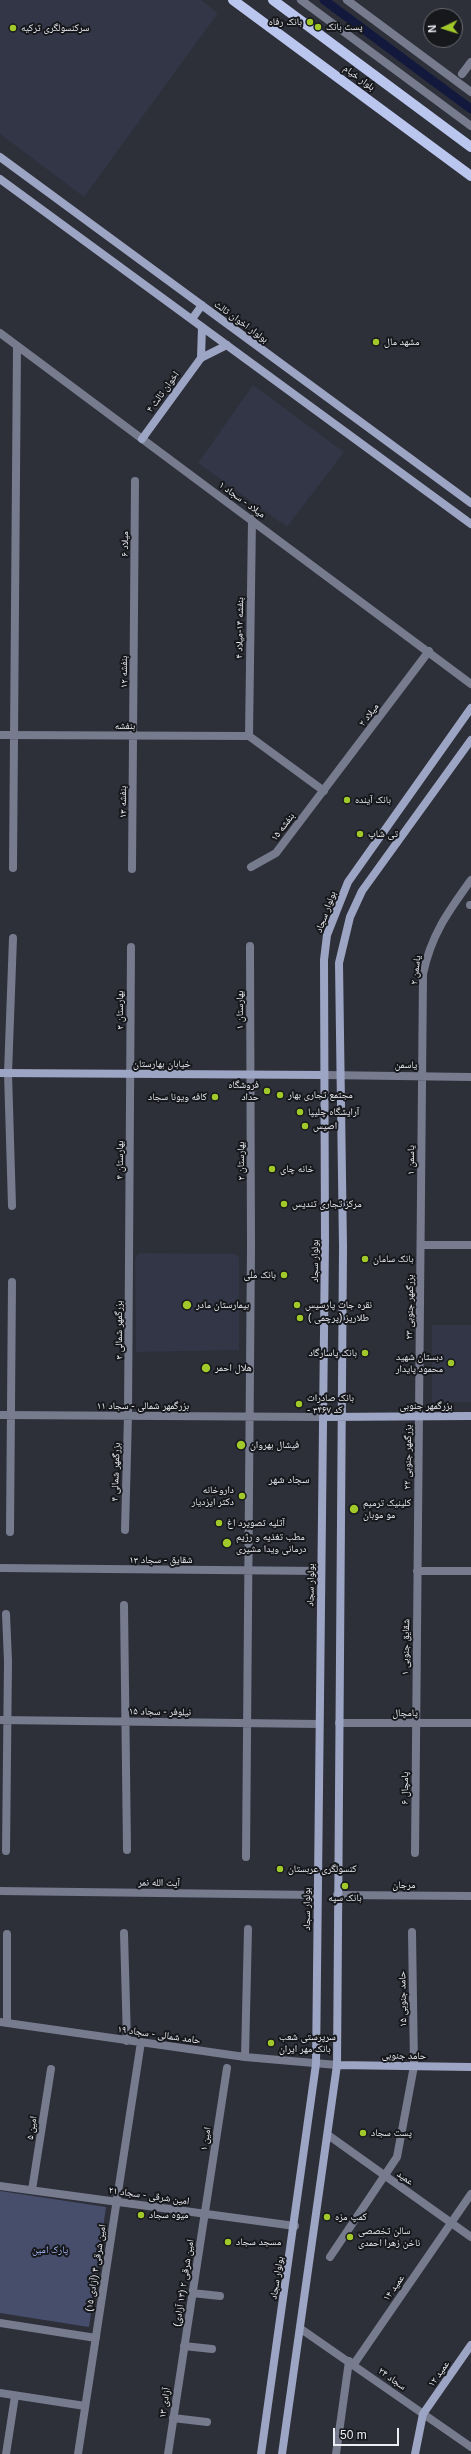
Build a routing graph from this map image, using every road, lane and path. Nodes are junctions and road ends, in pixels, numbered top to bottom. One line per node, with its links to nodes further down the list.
1 (233, 0): 11 (main road, بلوار خیام)
2 (273, 0): 9 (main road, بلوار خیام)
3 (301, 0): 8 (street)
4 (347, 0): 7 (street)
5 (471, 62): 6 (street)
6 (462, 74)
7 (471, 92)
8 (471, 126)
9 (471, 147)
10 (0, 157): 13 (main road, بولوار اخوان ثالث)
11 (471, 176)
12 (0, 179): 14 (main road)
13 (202, 305): 14 (main road); 22 (main road, بولوار اخوان ثالث)
14 (192, 319): 15 (main road)
15 (202, 327): 17 (main road); 19 (main road)
16 (0, 333): 18 (street, میلاد - سجاد ۱)
17 (228, 345): 19 (main road, اخوان ثالث ۴); 24 (main road)
18 (17, 346): 20 (street, میلاد - سجاد ۱); 30 (street)
19 (201, 358): 20 (main road, اخوان ثالث ۴)
20 (142, 439): 23 (street, میلاد - سجاد ۱)
21 (135, 481): 25 (street, میلاد ۶)
22 (471, 503)
23 (252, 519): 26 (street, میلاد - سجاد ۱); 32 (street, بنفشه ۱۴-میلاد ۴)
24 (471, 524)
25 (134, 608): 31 (street, بنفشه ۱۲)
26 (429, 651): 27 (street, میلاد - سجاد ۱); 34 (street, میلاد ۲)
27 (471, 684)
28 (471, 708): 45 (main road, بولوار سجاد)
29 (0, 735): 30 (street, بنفشه)
30 (14, 735): 31 (street, بنفشه); 36 (street)
31 (133, 736): 32 (street, بنفشه); 37 (street, بنفشه ۱۳)
32 (249, 736): 34 (street)
33 (471, 740): 46 (main road)
34 (324, 791): 35 (street, بنفشه ۱۵)
35 (251, 867)
36 (13, 868)
37 (132, 869)
38 (471, 880): 47 (street, یاسمن ۲)
39 (13, 938): 42 (street)
40 (250, 946): 44 (street, بهارستان ۱)
41 (131, 947): 43 (street, بهارستان ۳)
42 (4, 1073): 43 (main road, خیابان بهارستان); 49 (street)
43 (130, 1074): 44 (main road, خیابان بهارستان); 52 (street, بهارستان ۴)
44 (251, 1074): 45 (main road, خیابان بهارستان); 57 (street, بهارستان ۲)
45 (324, 1075): 46 (street, یاسمن); 61 (main road, بولوار سجاد)
46 (341, 1075): 47 (street, یاسمن); 58 (main road)
47 (421, 1076): 48 (street, یاسمن); 50 (street, یاسمن ۱)
48 (471, 1077)
49 (12, 1206)
50 (421, 1245): 51 (street); 59 (street, بزرگمهر جنوبی ۲۳)
51 (471, 1245)
52 (129, 1246): 56 (street, بزرگمهر شمالی ۳)
53 (12, 1282): 55 (street)
54 (0, 1415): 55 (street, بزرگمهر شمالی - سجاد ۱۱)
55 (10, 1415): 56 (street, بزرگمهر شمالی - سجاد ۱۱); 63 (street)
56 (128, 1415): 57 (street, بزرگمهر شمالی - سجاد ۱۱); 62 (street, بزرگمهر شمالی ۴)
57 (250, 1416): 61 (street, بزرگمهر شمالی - سجاد ۱۱); 65 (street, بهارستان ۲)
58 (342, 1416): 59 (main road, بزرگمهر جنوبی); 61 (main road, بزرگمهر جنوبی); 73 (main road)
59 (419, 1416): 60 (main road, بزرگمهر جنوبی); 67 (street, بزرگمهر جنوبی ۲۲)
60 (471, 1416)
61 (323, 1417): 66 (main road, بولوار سجاد)
62 (125, 1530)
63 (10, 1532)
64 (0, 1568): 65 (street, شقایق - سجاد ۱۳)
65 (248, 1570): 66 (street, شقایق - سجاد ۱۳); 74 (street, بهارستان ۲)
66 (321, 1571): 77 (main road, بولوار سجاد)
67 (417, 1571): 68 (street); 75 (street, شقایق جنوبی ۱)
68 (471, 1571)
69 (124, 1605): 72 (street)
70 (6, 1614): 71 (street)
71 (4, 1720): 72 (street, نیلوفر - سجاد ۱۵); 79 (street)
72 (127, 1722): 74 (street, نیلوفر - سجاد ۱۵); 78 (street)
73 (340, 1722): 75 (street, پامچال); 84 (main road)
74 (247, 1723): 77 (street, نیلوفر - سجاد ۱۵); 81 (street, بهارستان ۲)
75 (415, 1723): 76 (street, پامچال); 80 (street, پامچال ۶)
76 (471, 1723)
77 (320, 1724): 83 (main road, بولوار سجاد)
78 (127, 1850)
79 (6, 1851)
80 (415, 1853)
81 (246, 1857)
82 (0, 1892): 83 (street, آیت الله نمر)
83 (317, 1895): 94 (main road, بولوار سجاد)
84 (337, 1895): 85 (street, مرجان); 95 (main road)
85 (471, 1896)
86 (248, 1930): 93 (street)
87 (412, 1932): 96 (street, حامد جنوبی ۱۵)
88 (124, 1933): 91 (street)
89 (7, 1934): 90 (street)
90 (4, 2023): 91 (street, حامد شمالی - سجاد ۱۹)
91 (127, 2041): 92 (street, حامد شمالی - سجاد ۱۹)
92 (141, 2042): 93 (street, حامد شمالی - سجاد ۱۹); 105 (street, امین شرقی ۴ (آزادی ۱۵))
93 (245, 2057): 94 (street, حامد شمالی - سجاد ۱۹)
94 (316, 2064): 95 (street, حامد شمالی - سجاد ۱۹); 108 (main road, بولوار سجاد)
95 (338, 2065): 96 (main road, حامد جنوبی); 100 (main road)
96 (414, 2066): 97 (main road, حامد جنوبی); 101 (street, حامد جنوبی ۱۵)
97 (471, 2067)
98 (227, 2068): 106 (street, امین ۱)
99 (51, 2069): 103 (street, امین ۵)
100 (328, 2135): 101 (street, عمید); 114 (main road)
101 (385, 2177): 107 (street, عمید); 110 (street, حامد جنوبی ۱۵)
102 (0, 2186): 103 (street, امین شرقی - سجاد ۲۱)
103 (32, 2190): 105 (street, امین شرقی - سجاد ۲۱)
104 (471, 2194): 107 (street, عمید ۱۴)
105 (117, 2202): 106 (street, امین شرقی - سجاد ۲۱); 115 (street, امین شرقی ۴ (آزادی ۱۵))
106 (205, 2213): 108 (street, امین شرقی - سجاد ۲۱); 111 (street, امین شرقی ۲ (۱۳ آزادی))
107 (451, 2223): 109 (street, عمید); 120 (street, عمید ۱۴)
108 (295, 2226): 131 (main road, بولوار سجاد)
109 (471, 2237)
110 (330, 2257)
111 (192, 2293): 112 (street); 117 (street, امین شرقی ۲ (۱۳ آزادی))
112 (220, 2296)
113 (0, 2323): 115 (street)
114 (301, 2329): 120 (street, سجاد ۲۴); 132 (main road)
115 (96, 2338): 123 (street, امین شرقی ۴ (آزادی ۱۵))
116 (471, 2345): 124 (main road, عمید ۱۲)
117 (184, 2346): 118 (street); 119 (street, امین شرقی ۲ (۱۳ آزادی))
118 (212, 2349)
119 (183, 2355): 125 (street, آزادی ۱۳)
120 (351, 2363): 124 (street, سجاد ۲۴); 133 (street)
121 (0, 2393): 122 (street)
122 (15, 2396): 123 (street); 128 (street)
123 (85, 2406): 129 (street, امین شرقی ۴ (آزادی ۱۵))
124 (423, 2414): 127 (street, سجاد ۲۴); 134 (main road)
125 (173, 2418): 126 (street); 130 (street, آزادی ۱۳)
126 (207, 2422)
127 (471, 2447)
128 (6, 2454)
129 (78, 2454)
130 (168, 2454)
131 (261, 2454)
132 (282, 2454)
133 (336, 2454)
134 (415, 2454)

